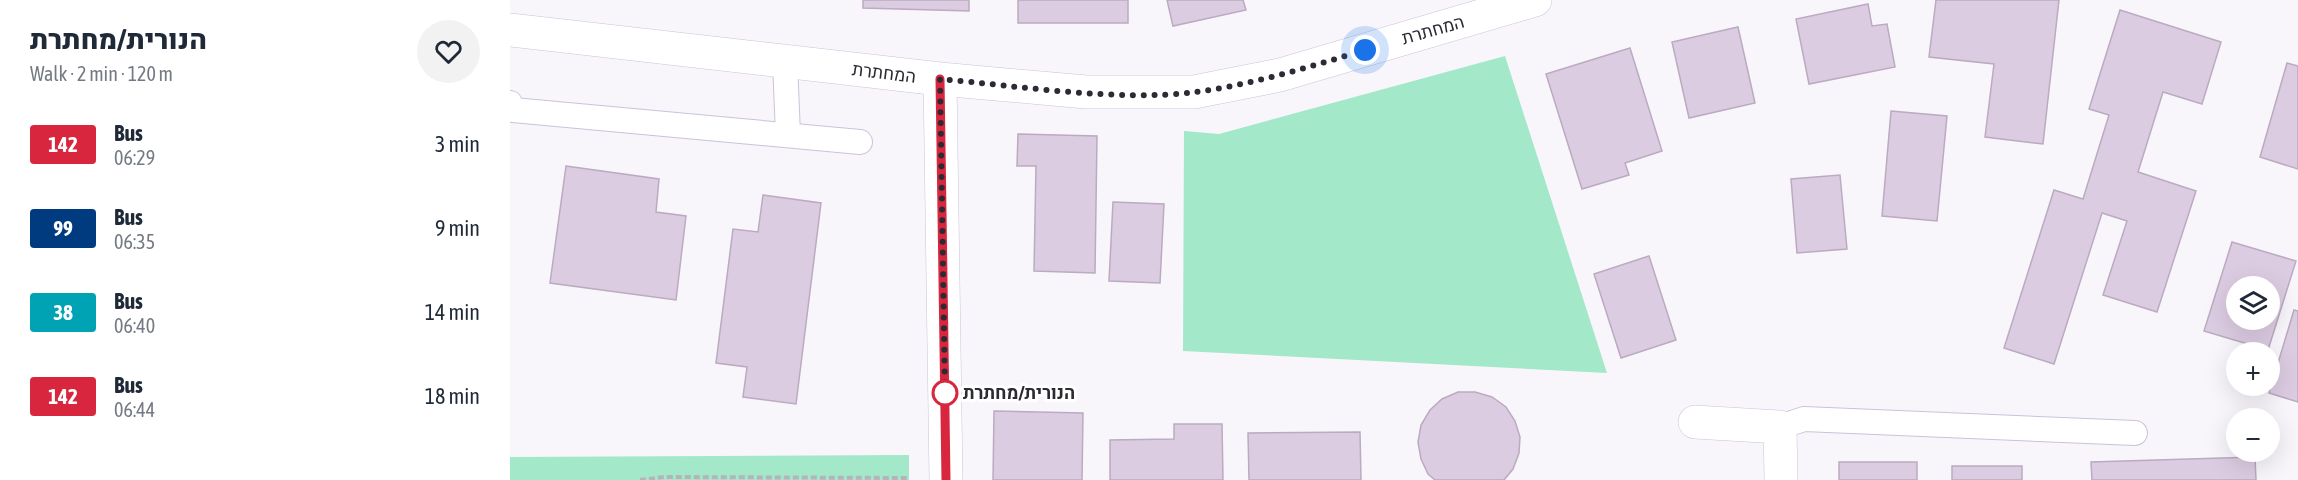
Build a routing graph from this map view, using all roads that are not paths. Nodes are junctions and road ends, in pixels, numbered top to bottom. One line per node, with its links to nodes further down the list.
1 (1535, 0): 4 (street, המחתרת)
2 (510, 30): 3 (street, המחתרת)
3 (785, 62): 4 (street, המחתרת); 6 (lane)
4 (940, 79): 11 (street)
5 (510, 103): 6 (lane)
6 (788, 135): 7 (lane)
7 (860, 142)
8 (1695, 422): 9 (street)
9 (1780, 427): 10 (lane); 12 (street)
10 (2135, 434)
11 (946, 479)
12 (1781, 480)

